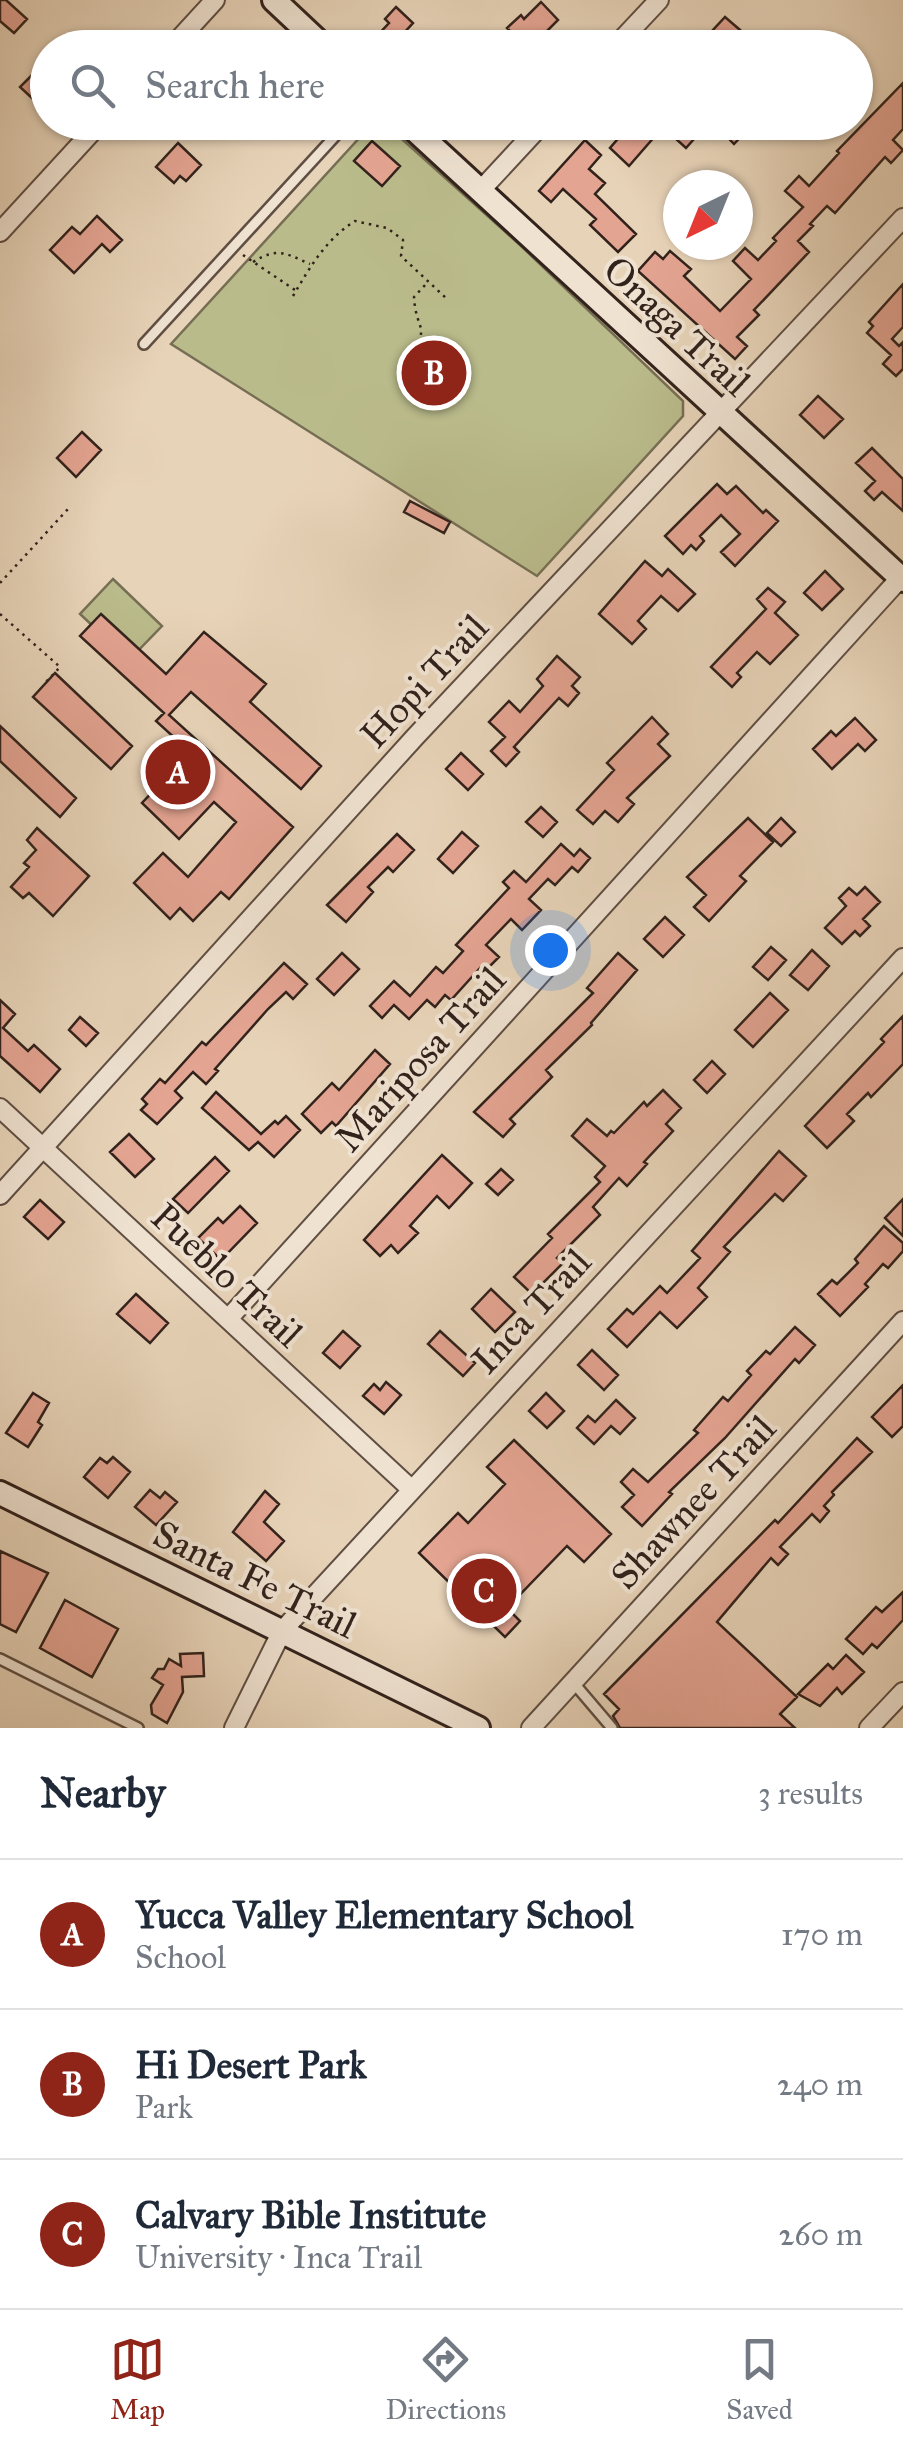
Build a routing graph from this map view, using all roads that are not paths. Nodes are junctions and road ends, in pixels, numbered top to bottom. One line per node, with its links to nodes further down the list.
1 (215, 0): 4 (street)
2 (274, 0): 5 (street)
3 (658, 0): 6 (street)
4 (188, 30)
5 (306, 30)
6 (630, 30)
7 (84, 140): 13 (street)
8 (331, 140): 14 (lane)
9 (425, 140): 11 (street, Onaga Trail)
10 (527, 140): 11 (street)
11 (480, 191): 15 (street, Onaga Trail)
12 (903, 218): 15 (street, Hopi Trail)
13 (0, 232)
14 (144, 344)
15 (719, 413): 16 (street, Onaga Trail); 19 (street, Hopi Trail)
16 (902, 577): 21 (street, Mariposa Trail)
17 (903, 958): 23 (street, Inca Trail)
18 (0, 1108): 19 (street, Pueblo Trail)
19 (44, 1149): 20 (street, Hopi Trail); 21 (street, Pueblo Trail)
20 (0, 1195)
21 (228, 1319): 23 (street, Pueblo Trail)
22 (903, 1322): 27 (street, Shawnee Trail)
23 (411, 1488): 25 (street, Inca Trail)
24 (0, 1493): 25 (street, Santa Fe Trail)
25 (282, 1631): 30 (street, Inca Trail); 31 (street, Santa Fe Trail)
26 (0, 1659): 29 (lane)
27 (572, 1682): 32 (street, Shawnee Trail); 33 (lane)
28 (903, 1692): 34 (street)
29 (138, 1728)
30 (234, 1728)
31 (478, 1728)
32 (531, 1728)
33 (612, 1728)
34 (870, 1728)

